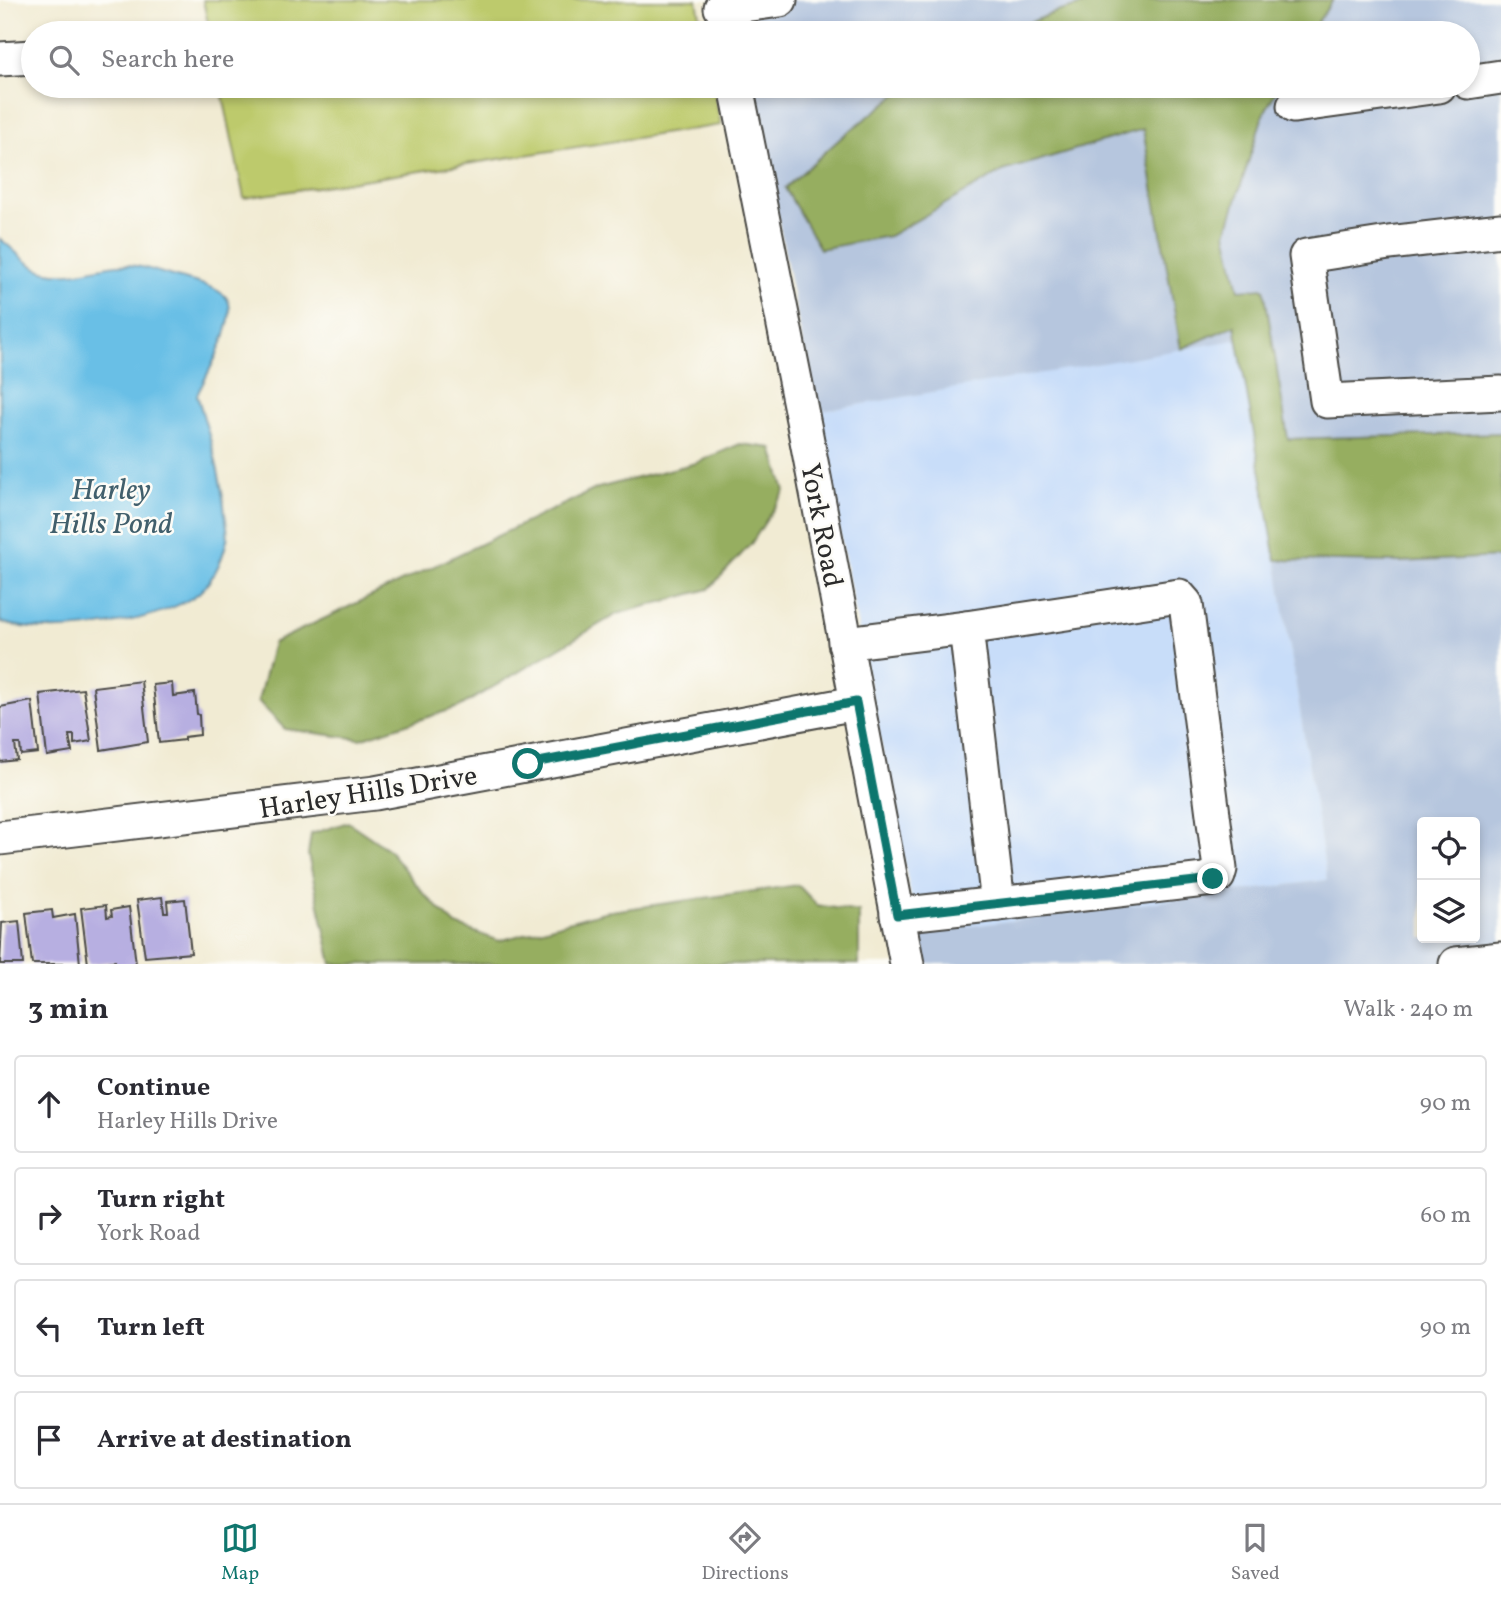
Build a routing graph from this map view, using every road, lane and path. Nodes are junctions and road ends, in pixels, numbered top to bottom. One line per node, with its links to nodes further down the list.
1 (780, 0): 2 (street)
2 (722, 14)
3 (21, 58): 4 (street)
4 (0, 59)
5 (1501, 77): 6 (street)
6 (1480, 80)
7 (738, 98): 13 (street, York Road)
8 (1352, 98): 9 (street)
9 (1294, 106)
10 (1501, 230): 11 (street)
11 (1501, 393)
12 (966, 628): 13 (street); 16 (street); 16 (street)
13 (845, 643): 14 (street, York Road)
14 (856, 702): 15 (street, Harley Hills Drive); 17 (street, York Road)
15 (0, 838)
16 (998, 904): 17 (street)
17 (897, 915): 19 (street, York Road)
18 (1501, 959): 20 (street)
19 (907, 964)
20 (1456, 964)

